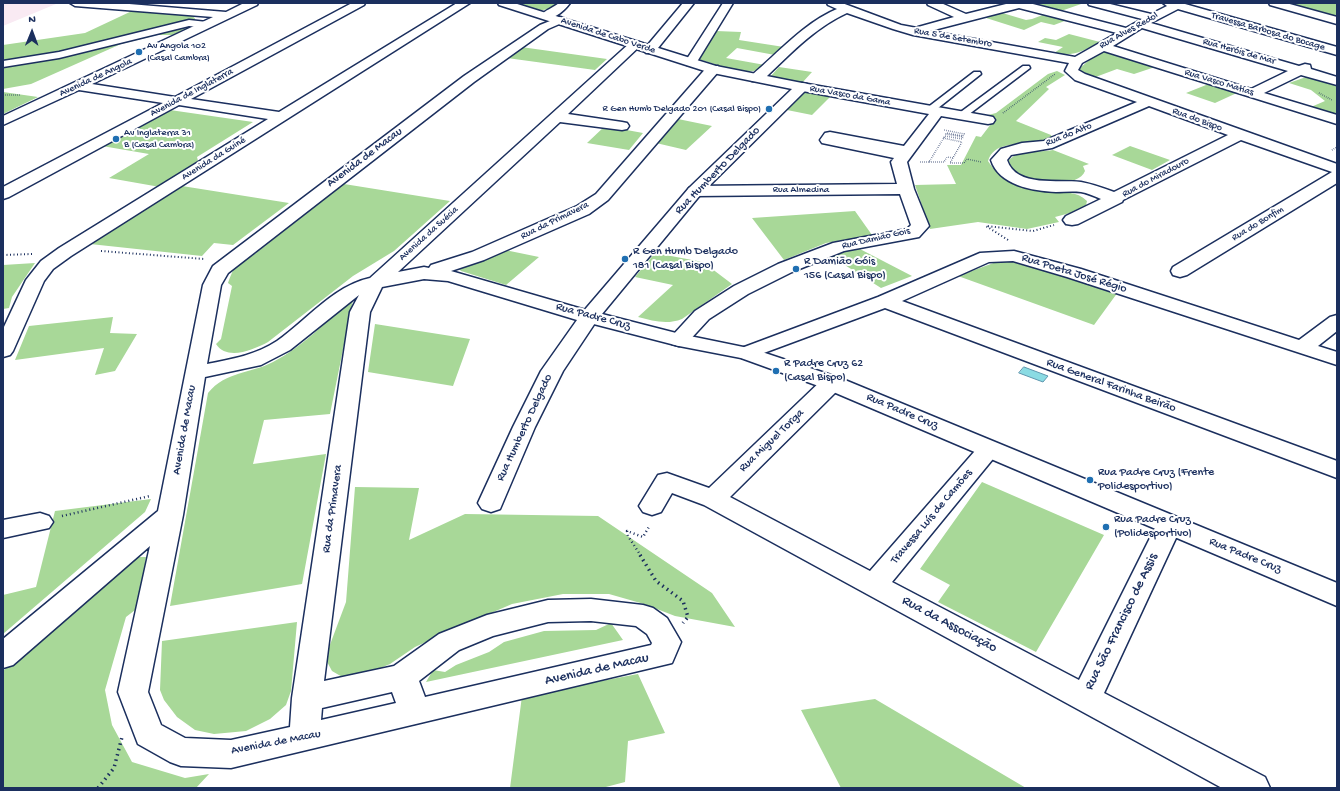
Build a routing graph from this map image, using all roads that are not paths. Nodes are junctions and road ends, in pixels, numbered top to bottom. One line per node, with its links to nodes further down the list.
1 (74, 3): 15 (street)
2 (217, 3): 17 (street)
3 (253, 3): 19 (street, Avenida de Angola)
4 (360, 3): 45 (street, Avenida de Inglaterra)
5 (465, 3): 49 (street, Avenida da Guiné)
6 (503, 3): 18 (street, Avenida de Cabo Verde)
7 (689, 3): 29 (street)
8 (728, 3): 32 (street)
9 (832, 3): 16 (street, Rua 5 de Setembro)
10 (932, 3): 21 (street)
11 (1019, 3): 21 (street); 26 (street)
12 (1093, 3): 20 (street)
13 (1274, 3): 22 (street)
14 (1175, 4): 20 (street, Rua Alves Redol); 30 (street, Travessa Barbosa do Bocage)
15 (135, 5): 17 (street)
16 (846, 9): 25 (street, Rua 5 de Setembro); 40 (street)
17 (198, 13): 19 (street)
18 (557, 13): 28 (street, Avenida de Cabo Verde); 75 (street, Avenida de Macau)
19 (227, 15): 24 (street, Avenida de Angola)
20 (1152, 18): 23 (street, Rua Alves Redol)
21 (966, 19): 25 (street)
22 (1334, 19)
23 (1140, 24): 26 (street, Rua Alves Redol); 38 (street, Rua Heróis de Mar)
24 (207, 25): 34 (street); 42 (street, Avenida de Angola)
25 (914, 31): 35 (street, Rua 5 de Setembro)
26 (1126, 32): 27 (street, Rua Alves Redol)
27 (1101, 43): 35 (street, Rua Alves Redol); 44 (street, Rua Vasco Matías)
28 (635, 45): 29 (street, Avenida de Cabo Verde); 50 (street, Avenida da Suécia)
29 (650, 50): 32 (street, Avenida de Cabo Verde)
30 (1337, 52): 31 (street)
31 (1320, 61): 33 (street); 38 (street)
32 (691, 62): 36 (street, Avenida de Cabo Verde)
33 (1337, 63)
34 (3, 64)
35 (1074, 66): 46 (street, Rua do Bispo)
36 (713, 68): 40 (street, Rua Vasco da Gama); 64 (street, Rua da Primavera)
37 (1026, 68): 48 (lane)
38 (1300, 70): 41 (street, Rua Heróis de Mar); 44 (street)
39 (977, 74): 47 (lane)
40 (757, 78): 43 (street, Rua Vasco da Gama)
41 (1337, 81)
42 (78, 86): 45 (street); 53 (street, Avenida de Angola)
43 (802, 87): 47 (street, Rua Vasco da Gama); 59 (street, Rua Humberto Delgado)
44 (1252, 93): 52 (street, Rua Vasco Matías)
45 (176, 101): 49 (street); 60 (street, Avenida de Inglaterra)
46 (1148, 102): 55 (street, Rua do Bispo); 61 (street, Rua do Alto)
47 (931, 116): 48 (street, Rua Vasco da Gama); 58 (street, Rua Damião Gois)
48 (961, 116): 51 (street, Rua Vasco da Gama)
49 (282, 117): 72 (street, Avenida da Guiné)
50 (556, 117): 54 (street); 63 (street, Avenida da Suécia)
51 (988, 120)
52 (1337, 120)
53 (3, 121)
54 (622, 126)
55 (1239, 134): 56 (street, Rua do Bispo); 61 (street, Rua do Miradouro)
56 (1337, 169)
57 (1337, 176): 65 (street, Rua do Bonfim)
58 (906, 189): 59 (street, Rua Almedina); 70 (street, Rua Damião Gois)
59 (695, 191): 68 (street, Rua Humberto Delgado)
60 (3, 194)
61 (1116, 199): 62 (street, Rua do Miradouro)
62 (1072, 220)
63 (407, 254): 64 (street); 66 (street, Avenida da Suécia)
64 (444, 272): 66 (street); 68 (street, Rua Padre Cruz)
65 (1180, 272)
66 (374, 284): 75 (street, Avenida da Suécia); 90 (street, Rua da Primavera)
67 (885, 301): 71 (street, Rua Poeta José Régio); 73 (street, Rua Poeta José Régio); 78 (street, Rua General Farinha Beirão)
68 (588, 317): 70 (street, Rua Padre Cruz); 81 (street, Rua Humberto Delgado)
69 (1337, 321): 71 (street)
70 (680, 340): 73 (street, Rua Padre Cruz)
71 (1302, 348): 74 (street, Rua Poeta José Régio)
72 (3, 351)
73 (746, 353): 76 (street, Rua Padre Cruz)
74 (1337, 359)
75 (194, 374): 80 (street, Avenida de Macau)
76 (832, 383): 77 (street, Rua Padre Cruz); 79 (street, Rua Miguel Torga)
77 (989, 449): 84 (street, Rua Padre Cruz); 86 (street, Travessa Luís de Camões)
78 (1337, 470)
79 (713, 499): 82 (street, Rua da Associação); 86 (street, Rua da Associação)
80 (172, 503): 88 (street); 93 (street, Avenida de Macau)
81 (491, 503)
82 (652, 506)
83 (40, 522): 85 (street)
84 (1169, 525): 87 (street, Rua Padre Cruz); 91 (street, Rua São Francisco de Assis)
85 (3, 529)
86 (874, 585): 91 (street, Rua da Associação)
87 (1337, 595)
88 (3, 656)
89 (402, 677): 90 (street); 92 (street); 92 (street, Avenida de Macau)
90 (307, 698): 93 (street, Rua da Primavera)
91 (1086, 698): 94 (street, Rua da Associação)
92 (415, 712): 93 (street, Avenida de Macau)
93 (306, 738)
94 (1253, 788)

